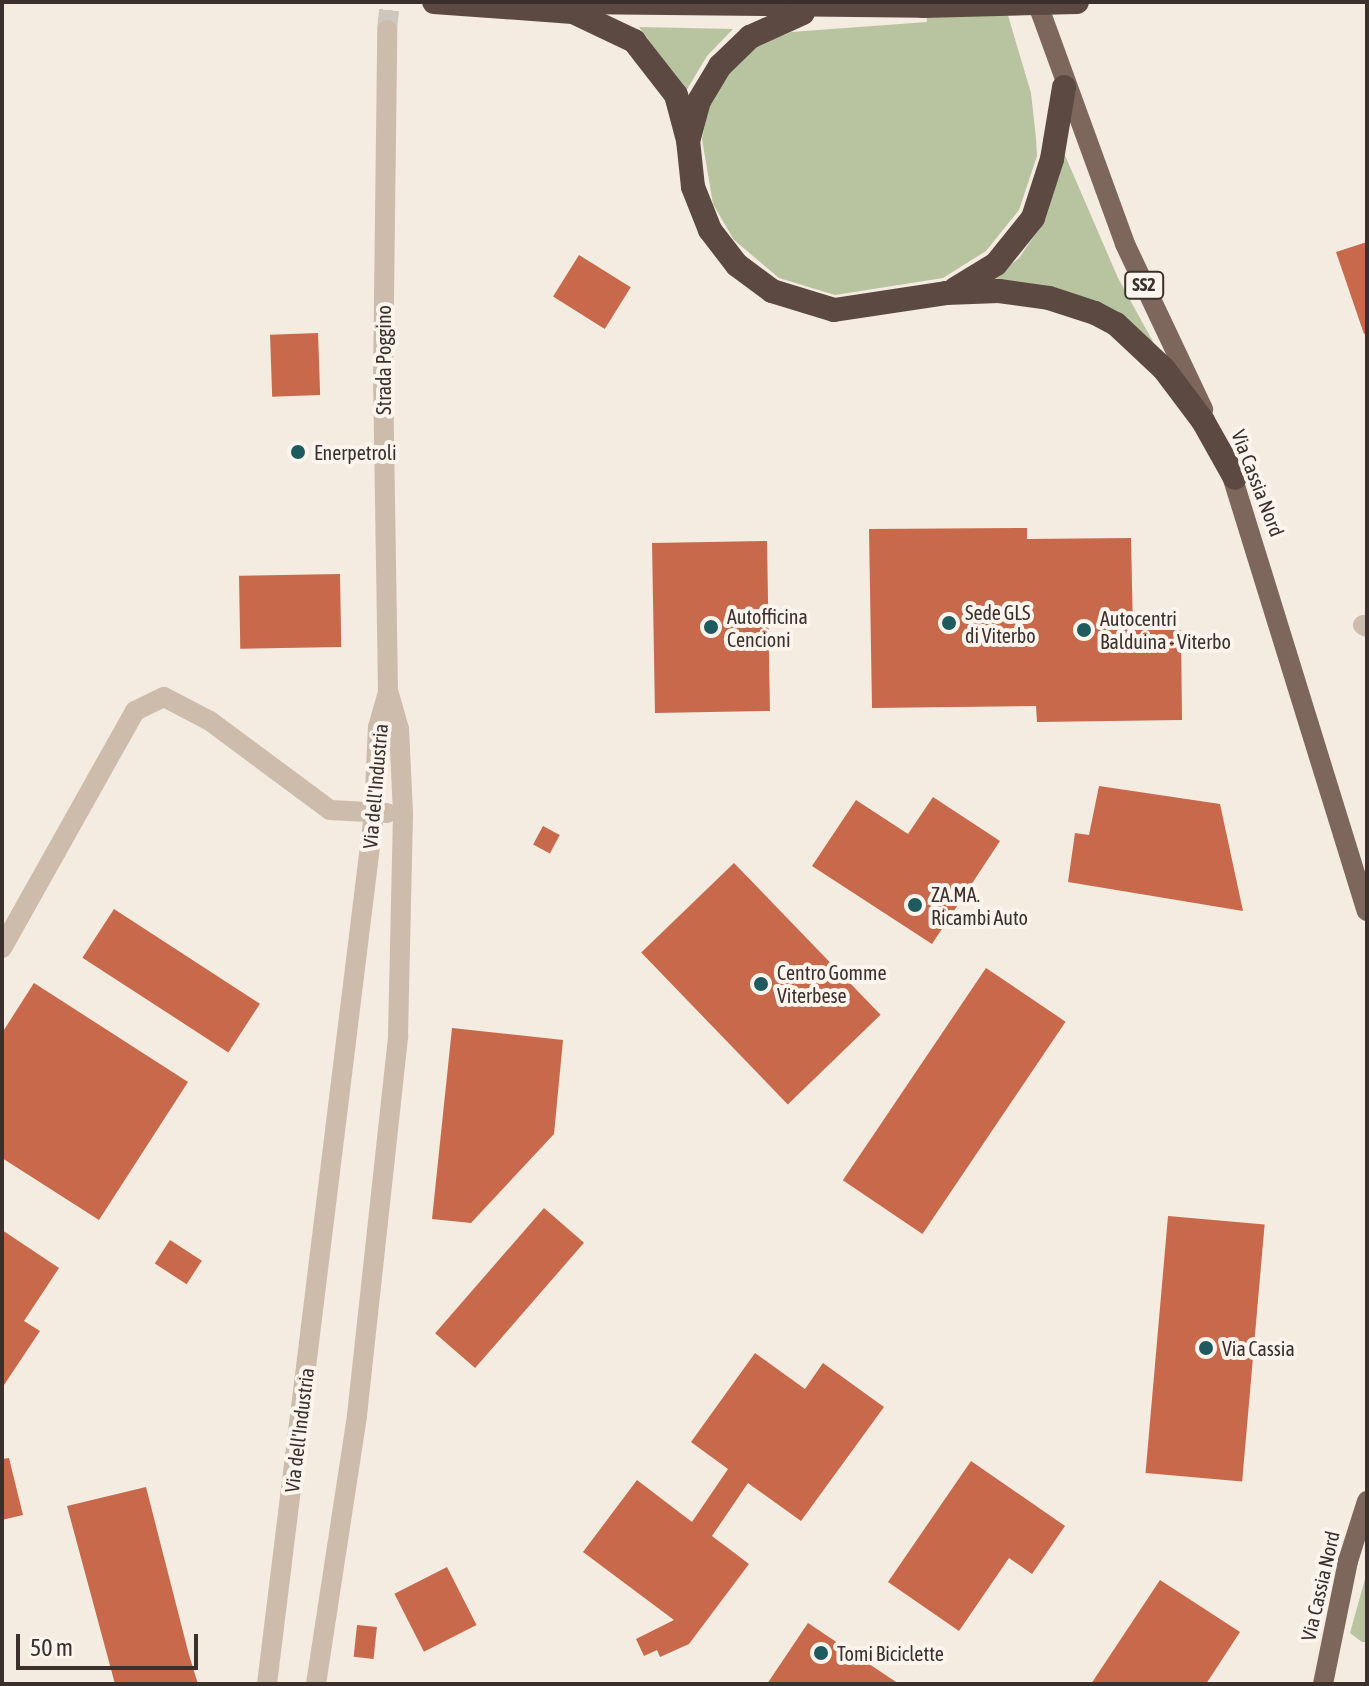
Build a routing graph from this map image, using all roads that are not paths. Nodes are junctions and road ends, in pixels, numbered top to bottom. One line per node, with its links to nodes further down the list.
1 (434, 2): 8 (highway)
2 (560, 2): 5 (highway)
3 (1037, 2): 7 (main road, SS2)
4 (1077, 2): 5 (highway, bridge)
5 (831, 8): 8 (highway)
6 (387, 30): 11 (street, Strada Poggino)
7 (1064, 87): 9 (highway); 10 (main road, Via Cassia Nord / SS2)
8 (688, 140): 9 (highway)
9 (946, 293): 10 (highway)
10 (1235, 478): 14 (main road, Via Cassia Nord / SS2)
11 (388, 691): 12 (street, Via dell'Industria); 13 (street, Via dell'Industria)
12 (403, 813): 13 (street); 18 (street, Via dell'Industria)
13 (374, 814): 15 (street); 17 (street, Via dell'Industria)
14 (1367, 911)
15 (2, 948)
16 (1367, 1501): 19 (main road, Via Cassia Nord)
17 (267, 1684)
18 (316, 1684)
19 (1323, 1684)

